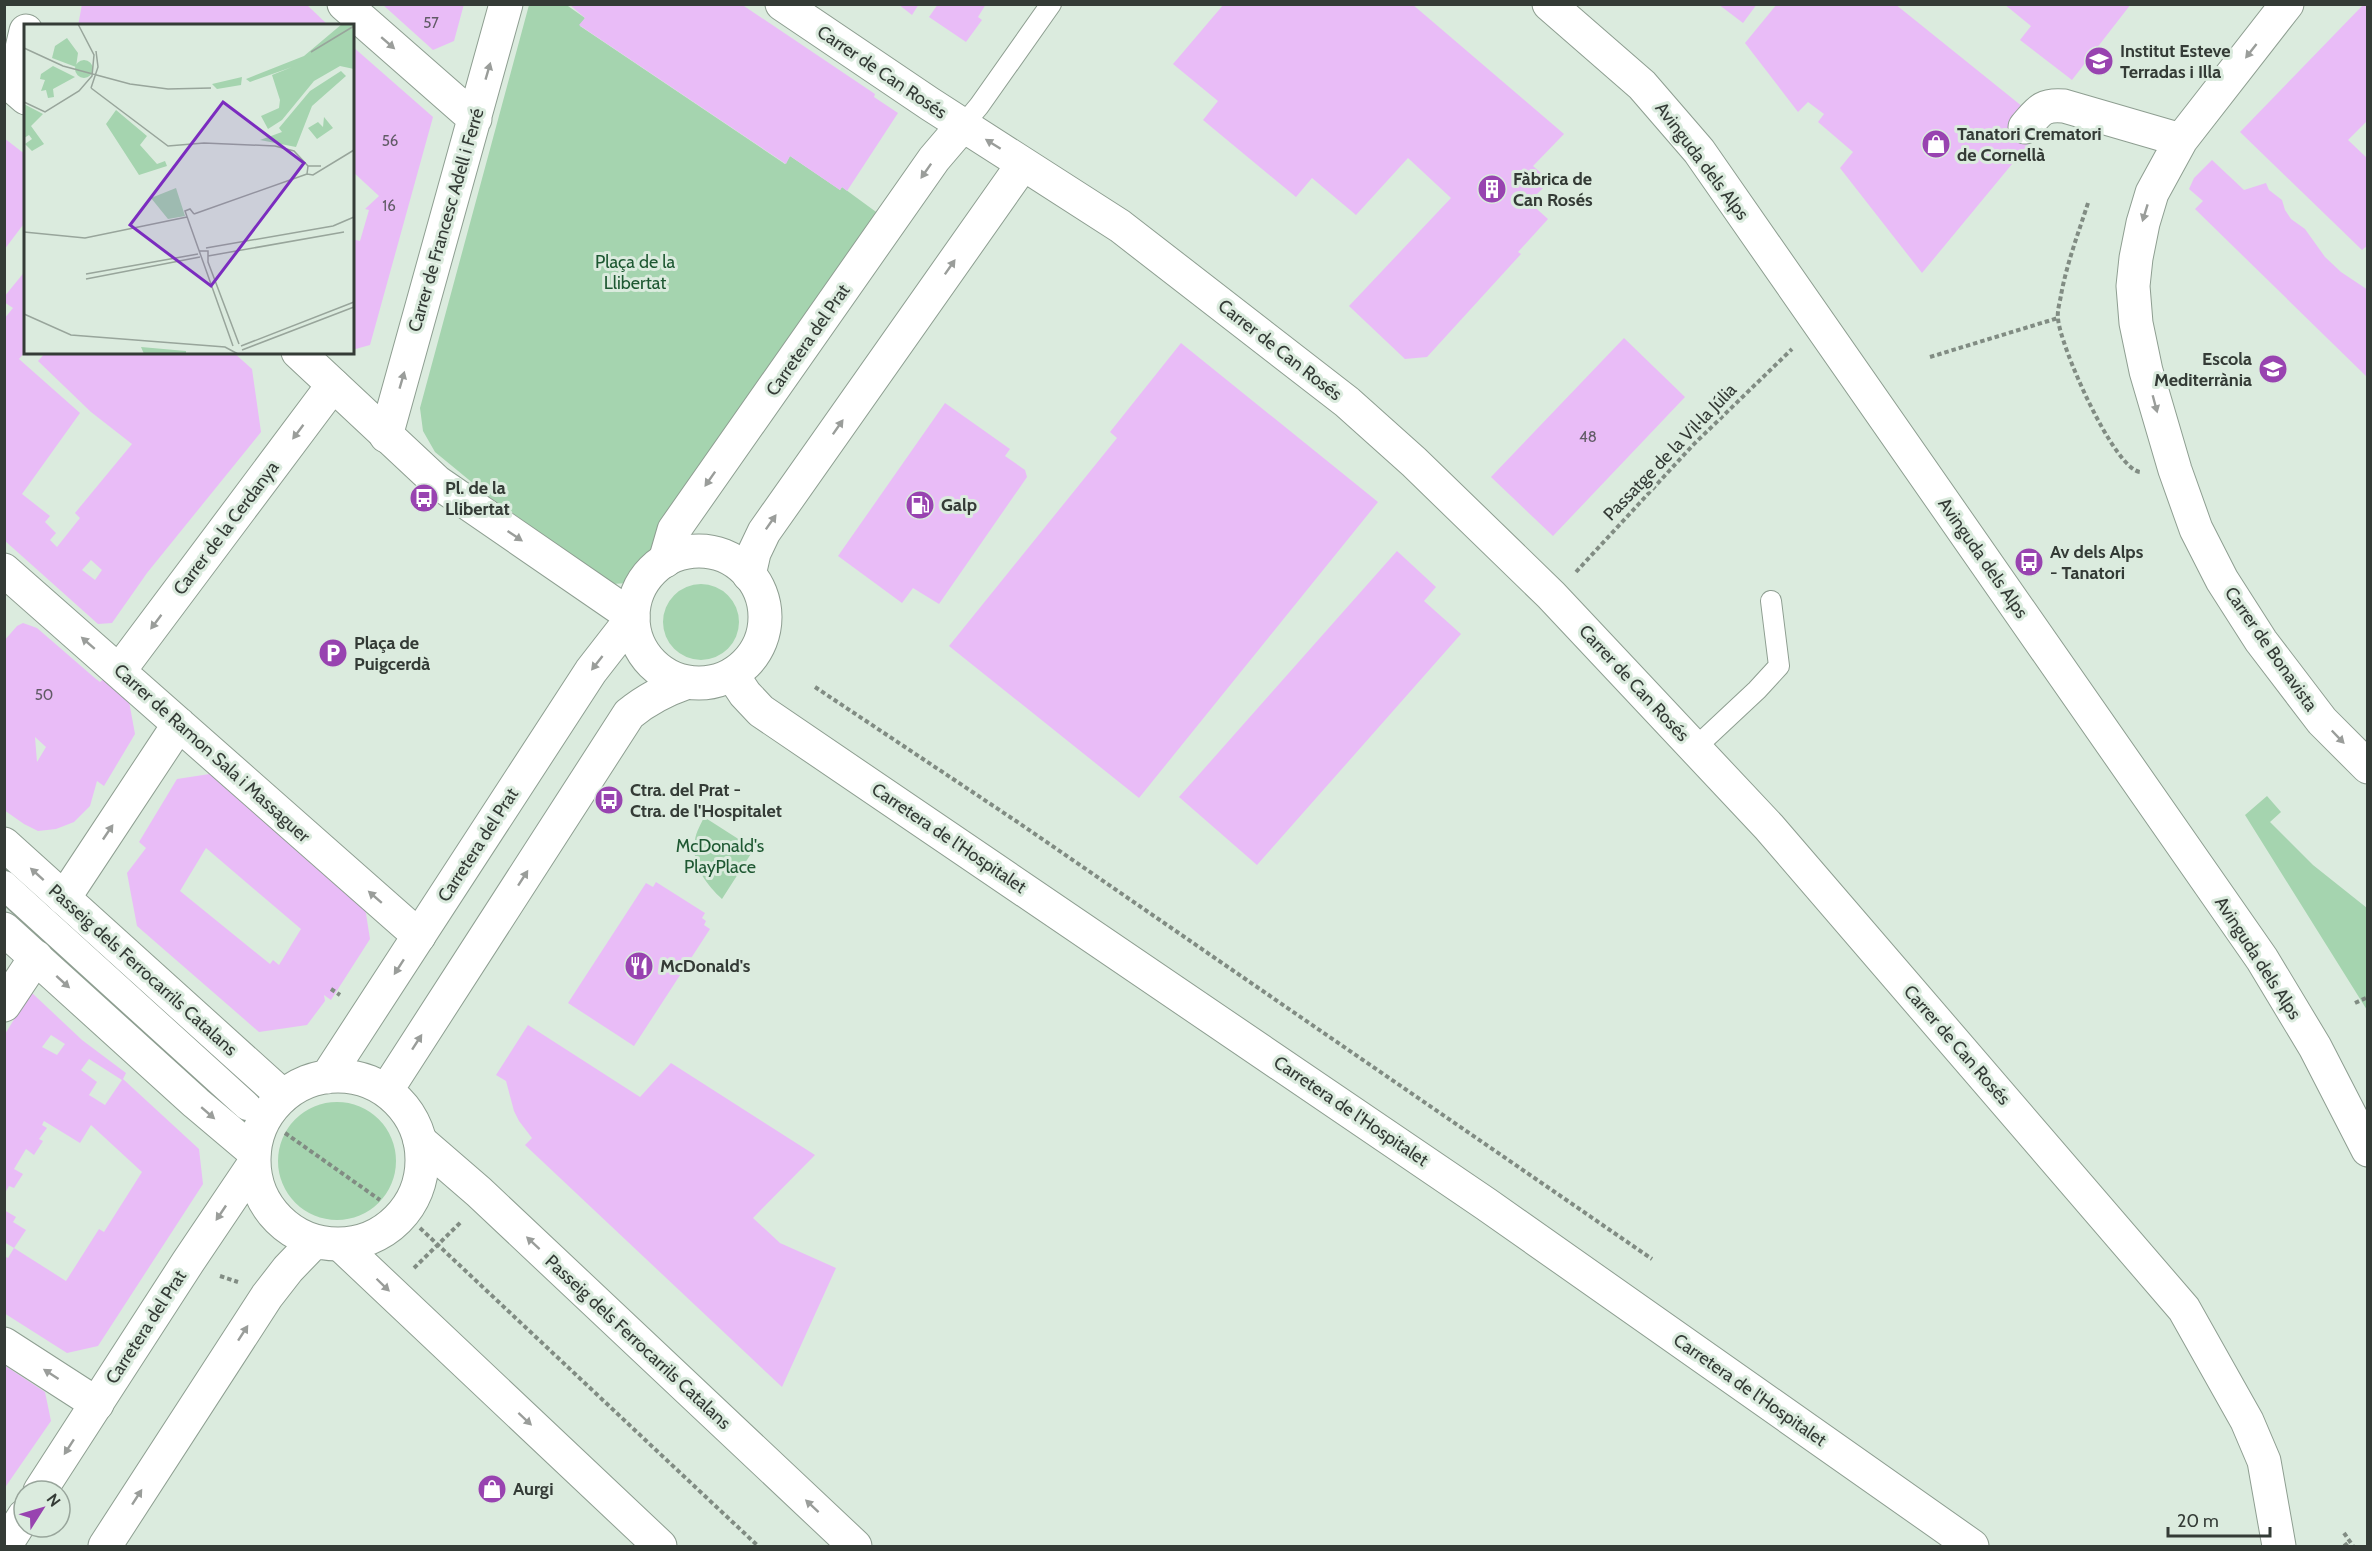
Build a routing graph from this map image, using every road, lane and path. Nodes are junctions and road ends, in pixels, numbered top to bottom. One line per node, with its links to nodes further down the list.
1 (31, 4): 8 (street)
2 (344, 4): 11 (street, one-way to 11)
3 (506, 4): 11 (street, Carrer de Francesc Adell i Ferré, one-way to 3)
4 (782, 4): 12 (street, Carrer de Can Rosés)
5 (1050, 4): 12 (lane)
6 (1549, 4): 52 (street, Avinguda dels Alps)
7 (2287, 4): 14 (street, Carrer de Bonavista, one-way to 14)
8 (27, 24)
9 (24, 40): 10 (street)
10 (14, 88)
11 (475, 119): 22 (street, Carrer de Francesc Adell i Ferré, one-way to 11)
12 (963, 125): 15 (street, Carrer de Can Rosés, one-way to 12); 24 (street, Carretera del Prat, one-way to 24)
13 (2025, 127): 14 (street)
14 (2181, 140): 36 (street, Carrer de Bonavista, one-way to 36)
15 (1023, 164): 25 (street, one-way to 15); 35 (street, Carrer de Can Rosés)
16 (2088, 203): 17 (path)
17 (2058, 318): 20 (path); 23 (path)
18 (1791, 349): 26 (path, Passatge de la Vil·la Júlia)
19 (300, 354): 21 (street)
20 (1930, 357)
21 (333, 385): 22 (street); 30 (street, Carrer de la Cerdanya, one-way to 30)
22 (386, 436): 29 (street, one-way to 29)
23 (2147, 469)
24 (665, 561): 25 (street); 29 (street)
25 (749, 575): 31 (street)
26 (1571, 577)
27 (10, 586): 30 (street, Carrer de Ramon Sala i Massaguer, one-way to 27)
28 (1771, 601): 35 (lane)
29 (633, 617): 32 (street); 41 (street, Carretera del Prat, one-way to 41)
30 (119, 671): 34 (street, Carrer de Ramon Sala i Massaguer)
31 (733, 676): 32 (street); 72 (street, Carretera de l'Hospitalet)
32 (688, 682): 47 (street, one-way to 32)
33 (815, 687): 59 (path)
34 (179, 724): 39 (street, one-way to 34); 41 (street, Carrer de Ramon Sala i Massaguer, one-way to 34)
35 (1695, 748): 73 (street, Carrer de Can Rosés)
36 (2367, 767)
37 (4, 844): 39 (street, Passeig dels Ferrocarrils Catalans, one-way to 37)
38 (4, 885): 49 (street, Passeig dels Ferrocarrils Catalans)
39 (64, 898): 48 (street, Passeig dels Ferrocarrils Catalans)
40 (4, 929): 42 (street)
41 (419, 936): 46 (street, Carretera del Prat, one-way to 46)
42 (36, 957): 45 (street); 53 (street, one-way to 53)
43 (2367, 997): 44 (path)
44 (2355, 1003)
45 (4, 1005)
46 (327, 1077): 47 (street); 48 (street)
47 (386, 1091): 51 (street)
48 (283, 1096): 53 (street)
49 (247, 1106)
50 (285, 1133): 54 (path)
51 (420, 1141): 57 (street); 71 (street, Passeig dels Ferrocarrils Catalans, one-way to 51)
52 (2367, 1150)
53 (254, 1158): 57 (street); 64 (street, Carretera del Prat, one-way to 64)
54 (380, 1200)
55 (466, 1217): 58 (path)
56 (420, 1228): 58 (path)
57 (328, 1243): 68 (street, one-way to 57); 69 (street, one-way to 69)
58 (437, 1245): 60 (path); 70 (path)
59 (1652, 1259)
60 (408, 1274)
61 (216, 1275): 62 (path, Carretera del Prat)
62 (246, 1285)
63 (4, 1344): 64 (street, one-way to 63)
64 (97, 1404): 65 (street, Carretera del Prat, one-way to 65)
65 (48, 1479)
66 (2344, 1533): 67 (path)
67 (2349, 1542): 74 (path); 75 (path)
68 (105, 1546)
69 (660, 1546)
70 (758, 1546)
71 (855, 1546)
72 (1972, 1546)
73 (2279, 1546)
74 (2344, 1546)
75 (2353, 1546)

